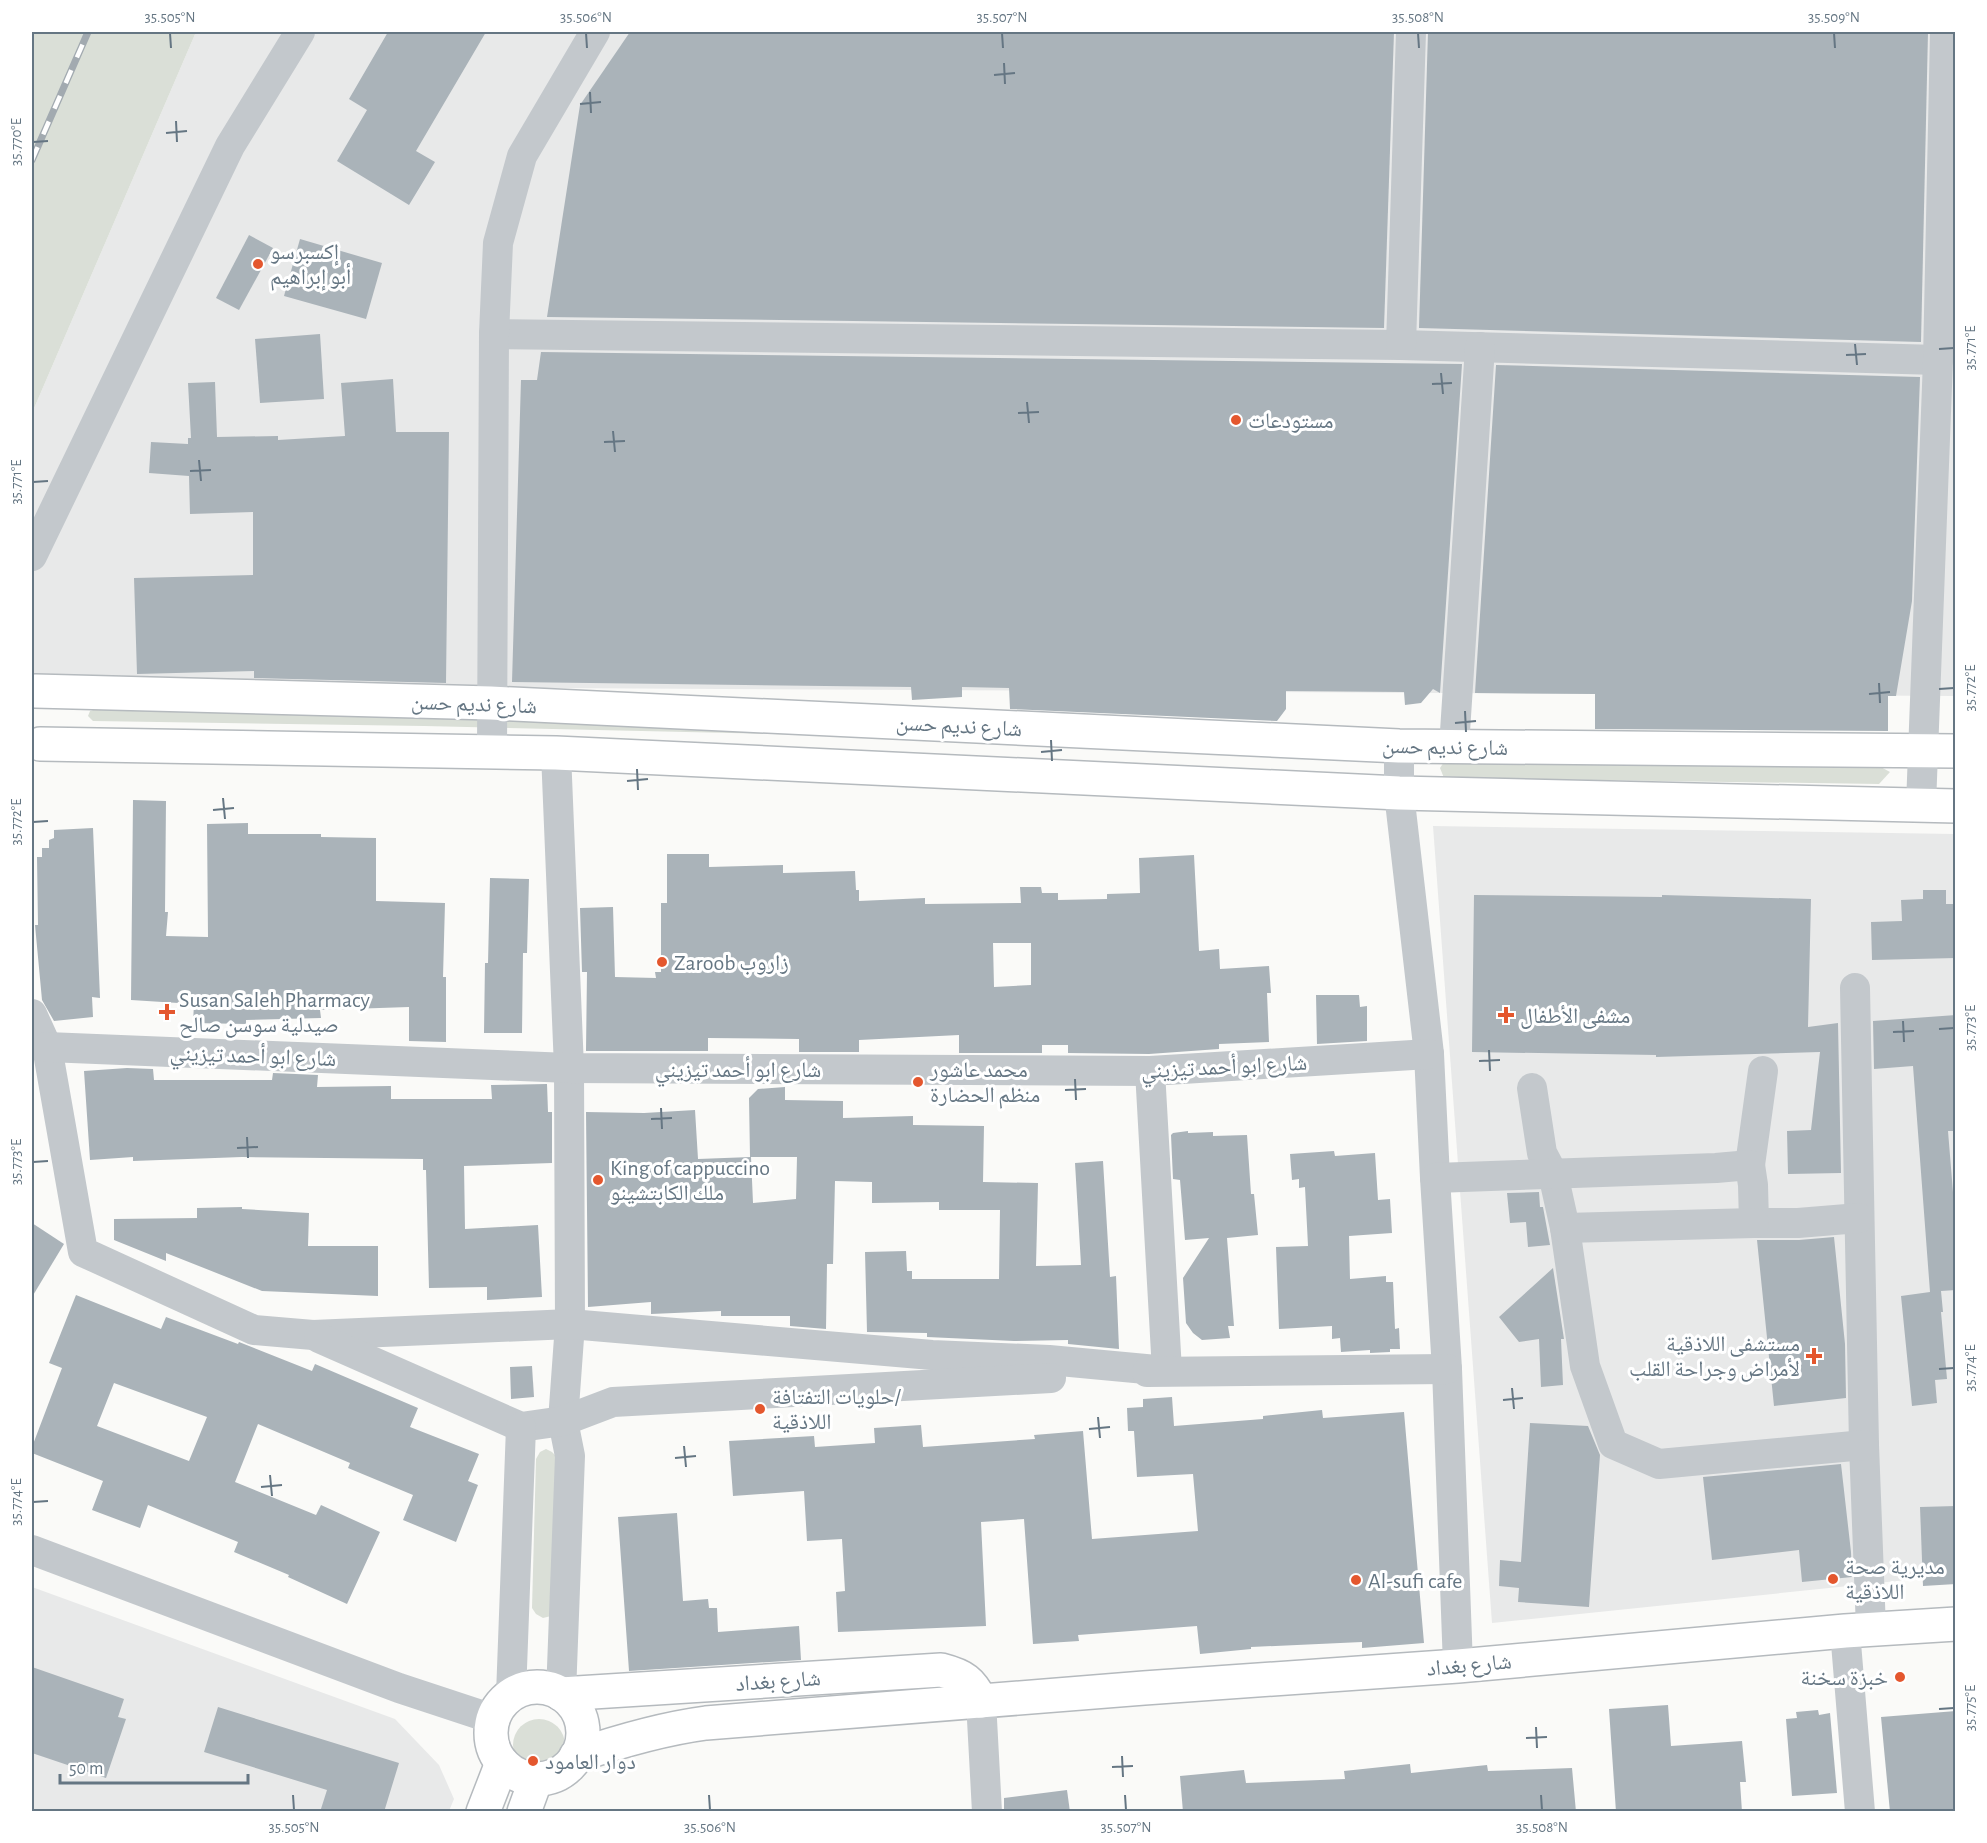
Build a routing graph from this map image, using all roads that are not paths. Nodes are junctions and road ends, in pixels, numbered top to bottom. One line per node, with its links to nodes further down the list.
1 (300, 32): 9 (street)
2 (595, 32): 5 (street)
3 (1411, 32): 6 (street)
4 (1945, 32): 8 (street)
5 (494, 334): 6 (street); 11 (street)
6 (1401, 345): 7 (street)
7 (1480, 347): 8 (street); 13 (street)
8 (1938, 360): 15 (street)
9 (32, 556)
10 (33, 688): 11 (main road, شارع نديم حسن); 14 (main road)
11 (491, 703): 12 (main road, شارع نديم حسن); 17 (street)
12 (1399, 746): 13 (main road, شارع نديم حسن); 19 (street)
13 (1454, 747): 15 (main road, شارع نديم حسن)
14 (34, 749): 17 (main road, شارع نديم حسن)
15 (1923, 751): 16 (main road, شارع نديم حسن); 20 (street)
16 (1956, 751)
17 (492, 752): 18 (main road, شارع نديم حسن)
18 (556, 753): 19 (main road, شارع نديم حسن); 26 (street)
19 (1399, 793): 20 (main road, شارع نديم حسن); 25 (street)
20 (1921, 805): 21 (main road, شارع نديم حسن)
21 (1956, 806)
22 (1854, 988): 33 (street)
23 (32, 1014): 24 (street)
24 (47, 1047): 26 (street, شارع ابو أحمد تيزيني); 37 (street)
25 (1429, 1054): 27 (street, شارع ابو أحمد تيزيني); 32 (street)
26 (569, 1068): 27 (street, شارع ابو أحمد تيزيني); 36 (street)
27 (1150, 1071): 39 (street)
28 (1763, 1071): 30 (street)
29 (1532, 1088): 31 (street)
30 (1750, 1165): 31 (street); 34 (street)
31 (1553, 1174): 32 (street); 35 (street)
32 (1435, 1178): 38 (street)
33 (1859, 1218): 34 (street); 42 (street)
34 (1754, 1223): 35 (street)
35 (1565, 1228): 42 (street)
36 (570, 1324): 37 (street); 39 (street); 40 (street)
37 (313, 1335): 41 (street)
38 (1447, 1368): 39 (street); 46 (street)
39 (1167, 1371): 40 (street)
40 (563, 1421): 41 (street); 47 (street)
41 (521, 1427): 49 (street)
42 (1864, 1445): 45 (street)
43 (32, 1550): 49 (street)
44 (1956, 1624): 45 (main road, شارع بغداد)
45 (1858, 1630): 46 (main road, شارع بغداد); 56 (street)
46 (1458, 1666): 48 (main road, شارع بغداد)
47 (561, 1694): 48 (main road, شارع بغداد); 49 (main road); 50 (main road)
48 (981, 1701): 50 (main road, شارع بغداد); 55 (street)
49 (502, 1707): 51 (main road)
50 (576, 1756): 52 (main road)
51 (502, 1763): 52 (main road); 53 (main road)
52 (536, 1779): 54 (main road)
53 (483, 1812)
54 (524, 1812)
55 (987, 1812)
56 (1860, 1812)

